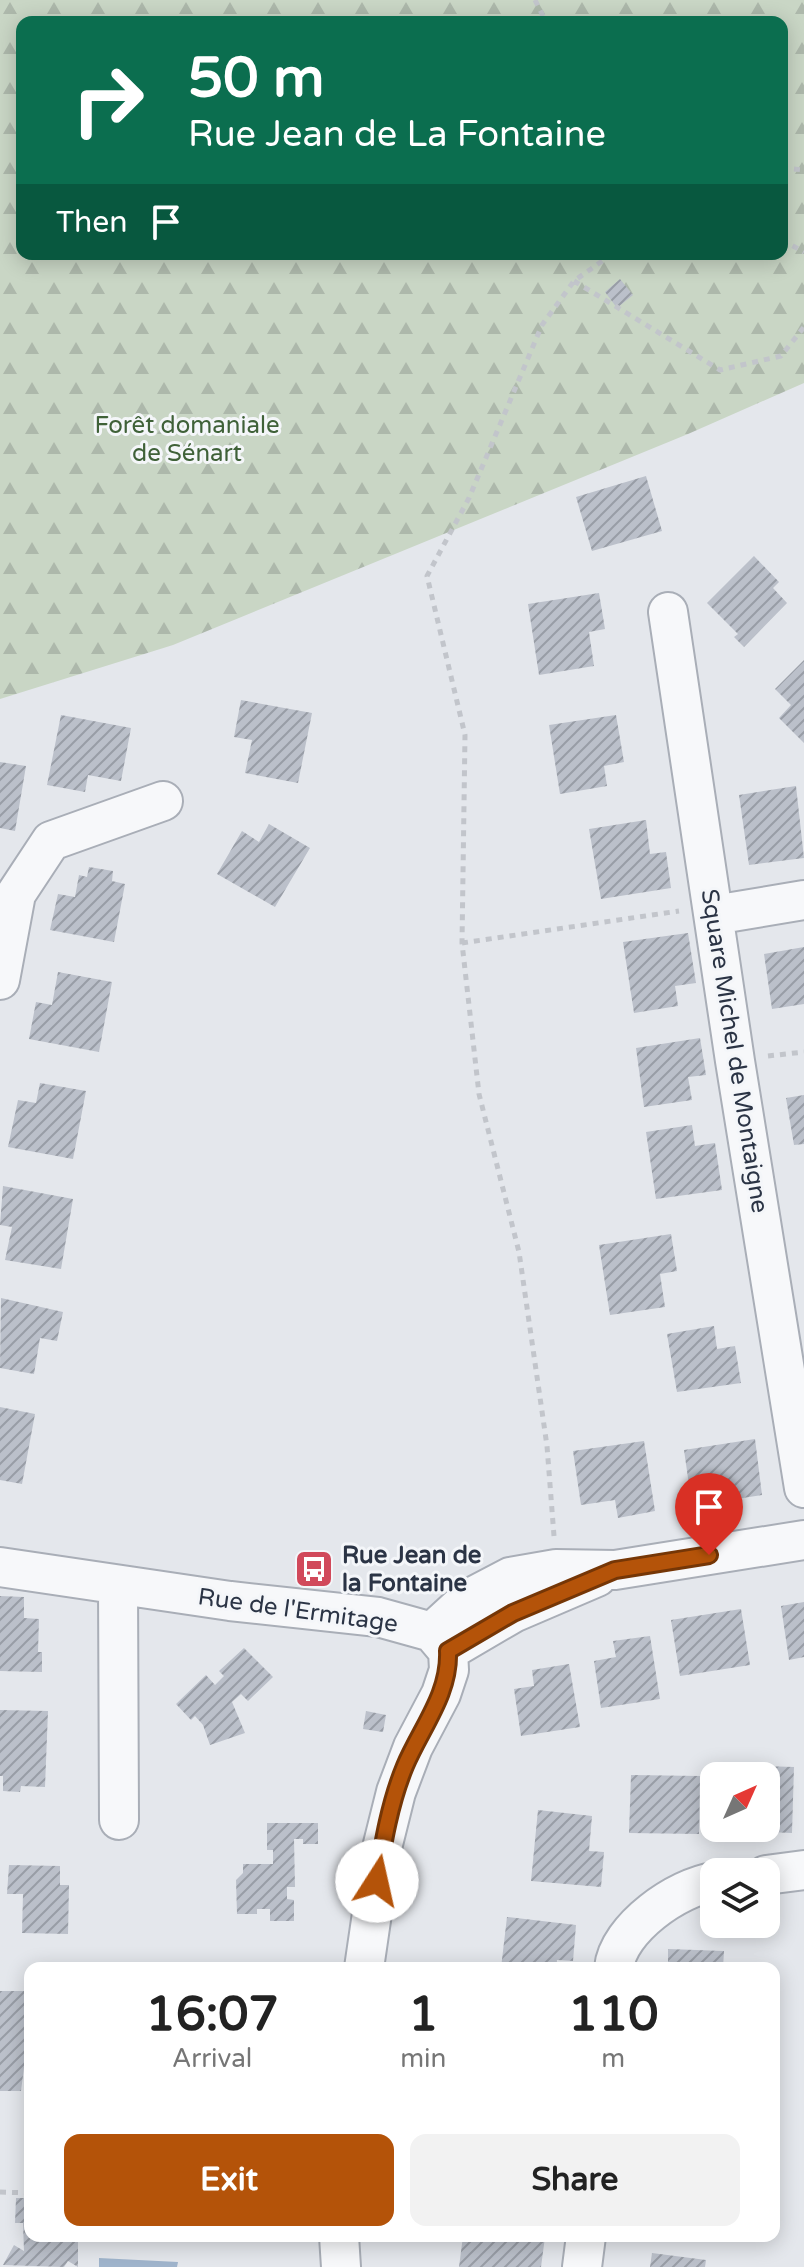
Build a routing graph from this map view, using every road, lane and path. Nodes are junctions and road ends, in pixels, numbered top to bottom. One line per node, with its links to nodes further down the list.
1 (604, 260): 2 (path)
2 (574, 281): 3 (path); 8 (path)
3 (804, 327)
4 (668, 612): 7 (street, Square Michel de Montaigne)
5 (163, 801): 9 (street)
6 (804, 900): 7 (street)
7 (713, 910): 8 (path); 10 (street, Square Michel de Montaigne)
8 (462, 943): 13 (path)
9 (0, 980)
10 (804, 1488)
11 (804, 1540): 14 (street)
12 (0, 1567): 15 (street, Rue de l'Ermitage)
13 (556, 1569): 14 (street); 16 (street)
14 (615, 1570): 16 (street)
15 (118, 1585): 16 (street, Rue de l'Ermitage); 17 (street)
16 (440, 1641): 21 (street)
17 (119, 1820)
18 (804, 1870): 19 (street)
19 (780, 1873)
20 (700, 1884): 22 (street)
21 (365, 1962)
22 (615, 1962)
23 (0, 2192): 24 (path)
24 (24, 2193)
25 (339, 2242): 27 (street)
26 (585, 2242): 28 (street)
27 (341, 2267)
28 (582, 2267)

